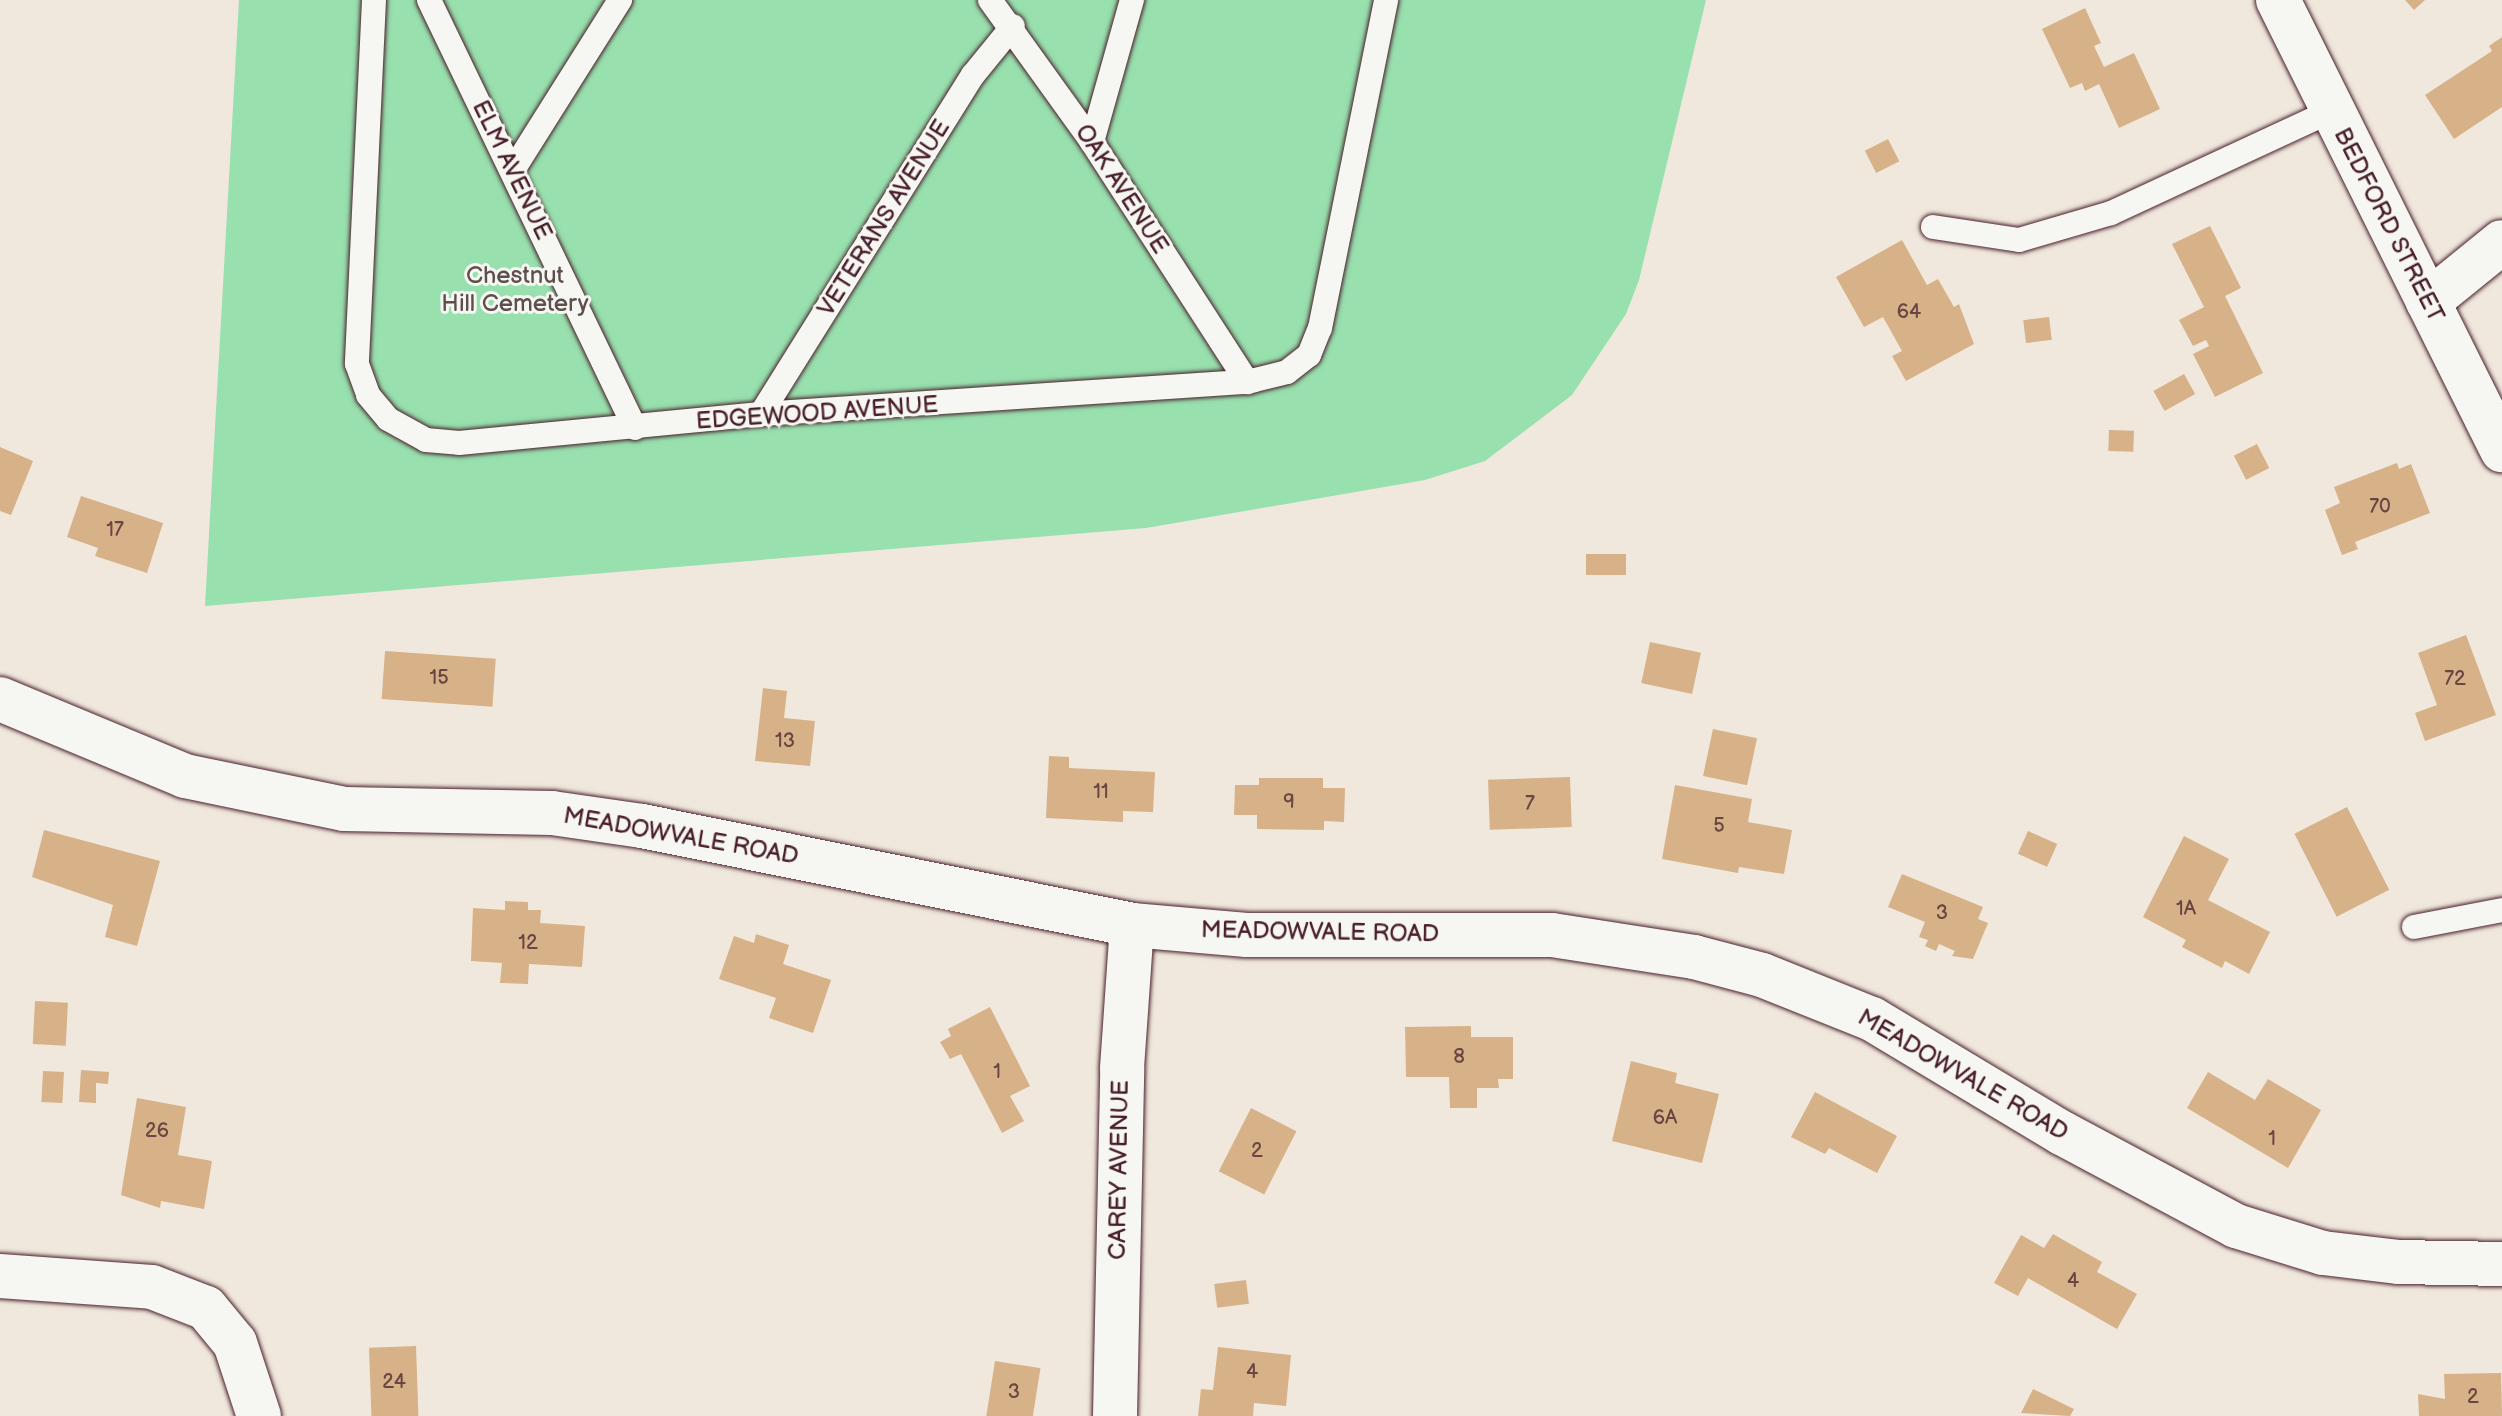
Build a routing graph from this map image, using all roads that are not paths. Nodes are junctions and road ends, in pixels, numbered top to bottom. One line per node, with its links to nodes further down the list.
1 (374, 0): 17 (lane, EDGEWOOD AVENUE)
2 (429, 0): 11 (lane, ELM AVENUE)
3 (620, 0): 11 (lane)
4 (990, 0): 8 (lane, OAK AVENUE)
5 (1132, 0): 10 (lane)
6 (1386, 0): 15 (lane, EDGEWOOD AVENUE)
7 (2278, 0): 9 (street, BEDFORD STREET)
8 (1013, 26): 10 (lane, OAK AVENUE); 16 (lane, VETERANS AVENUE)
9 (2331, 111): 12 (lane); 14 (street, BEDFORD STREET)
10 (1092, 142): 15 (lane, OAK AVENUE)
11 (513, 170): 17 (lane, ELM AVENUE)
12 (1933, 227)
13 (2502, 242): 14 (street)
14 (2428, 302): 18 (street, BEDFORD STREET)
15 (1247, 382): 16 (lane, EDGEWOOD AVENUE)
16 (761, 414): 17 (lane, EDGEWOOD AVENUE)
17 (635, 428)
18 (2502, 450)
19 (0, 699): 21 (street, MEADOWVALE ROAD)
20 (2502, 910): 22 (lane)
21 (1132, 925): 23 (street, MEADOWVALE ROAD); 26 (street, CAREY AVENUE)
22 (2414, 927)
23 (2502, 1264)
24 (0, 1276): 25 (street)
25 (259, 1416)
26 (1115, 1416)

